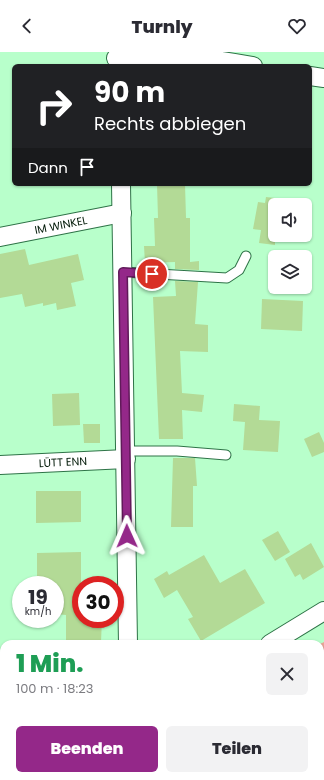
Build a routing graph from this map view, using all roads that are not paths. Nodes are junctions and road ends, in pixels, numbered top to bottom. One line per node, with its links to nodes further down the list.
1 (115, 59): 2 (street)
2 (241, 64)
3 (312, 76): 4 (street)
4 (324, 78)
5 (121, 186): 6 (street)
6 (122, 214): 7 (street, IM WINKEL); 9 (street)
7 (0, 237)
8 (246, 256): 9 (lane)
9 (123, 272): 10 (street)
10 (126, 455): 11 (lane); 12 (street, LÜTT ENN); 14 (street)
11 (226, 455)
12 (0, 465)
13 (324, 611): 15 (street)
14 (128, 640)
15 (277, 640)

